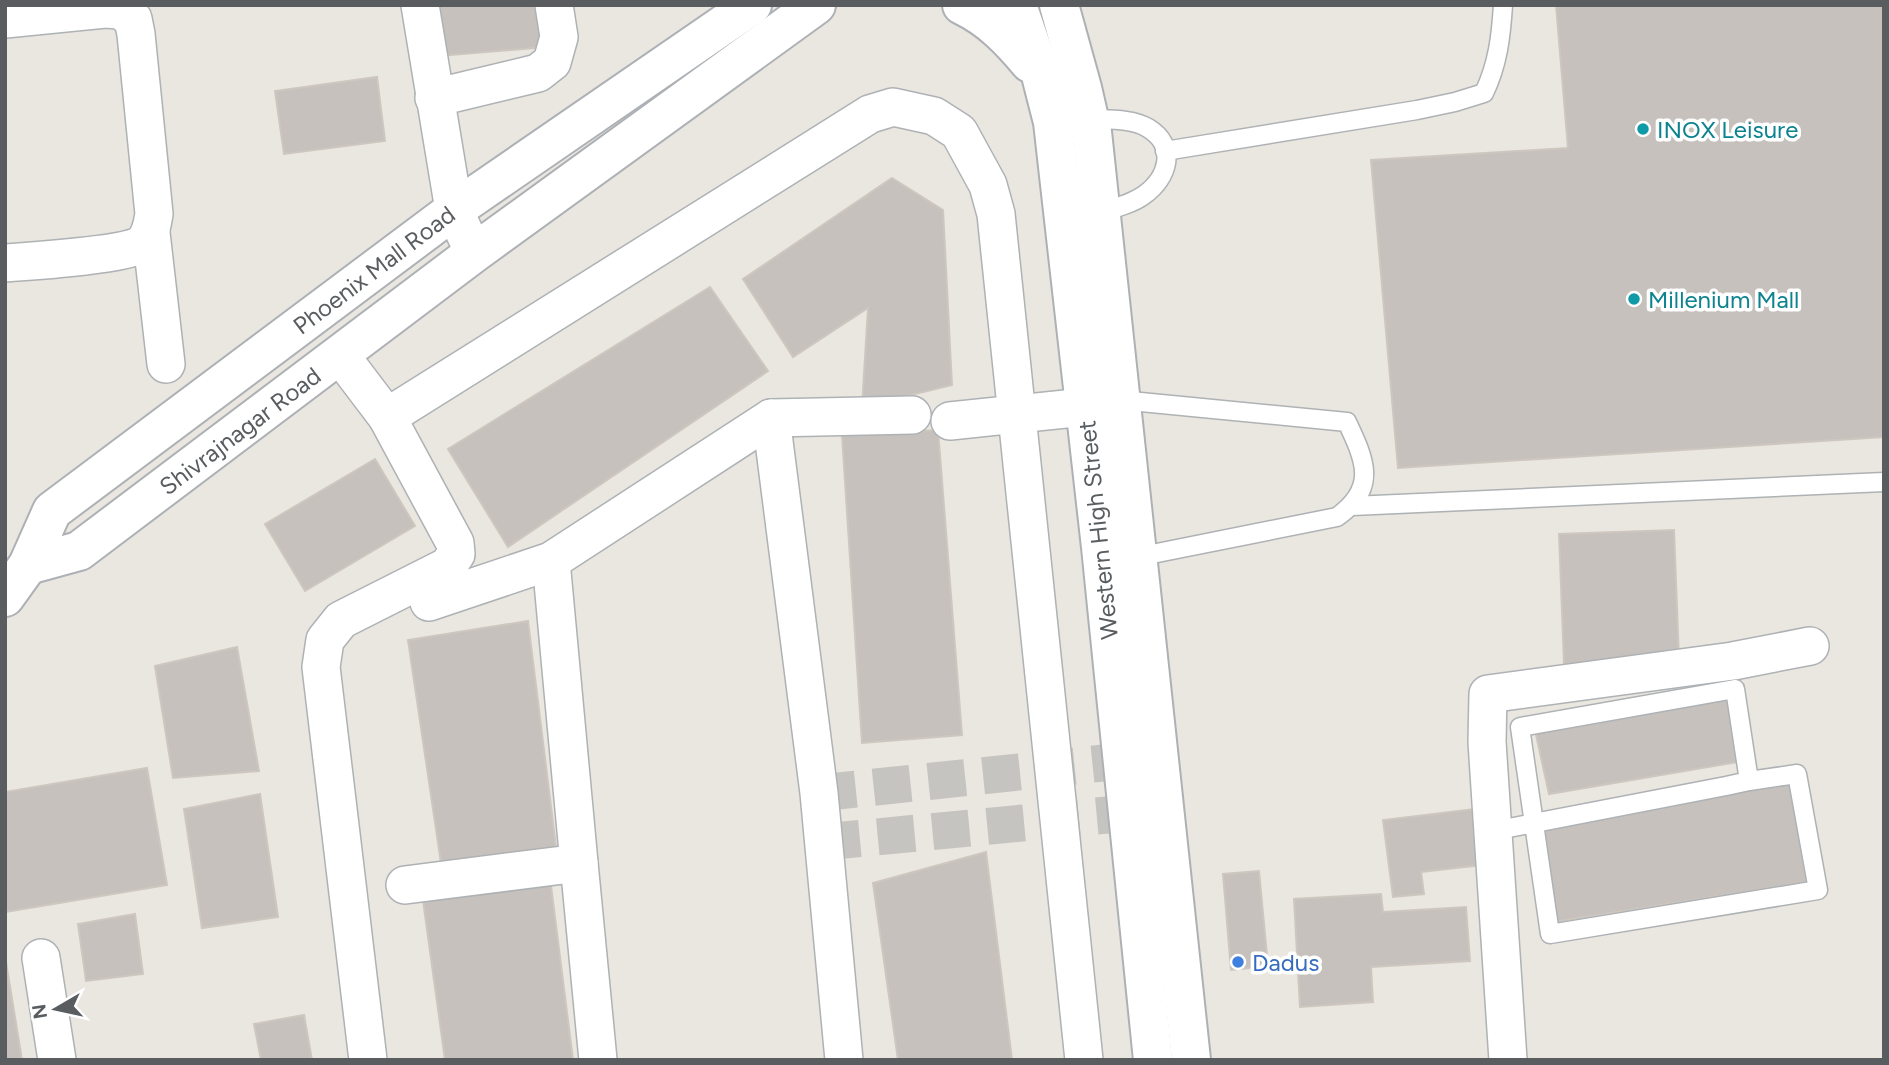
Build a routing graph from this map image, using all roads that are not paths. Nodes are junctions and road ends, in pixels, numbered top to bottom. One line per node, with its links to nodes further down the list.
1 (420, 5): 12 (street)
2 (554, 5): 12 (street)
3 (752, 5): 10 (street, Phoenix Mall Road)
4 (816, 5): 13 (street, Phoenix Mall Road)
5 (962, 5): 11 (street)
6 (1017, 5): 11 (street, Western High Street)
7 (1059, 5): 14 (street, Western High Street)
8 (1503, 5): 15 (lane)
9 (5, 19): 18 (street)
10 (661, 68): 13 (street); 16 (street, Phoenix Mall Road)
11 (1041, 75): 17 (street, Western High Street)
12 (434, 98): 16 (street)
13 (684, 100): 19 (street, Phoenix Mall Road)
14 (1089, 119): 15 (lane); 17 (street, Western High Street)
15 (1165, 150): 17 (lane)
16 (454, 210): 19 (street); 34 (street, Phoenix Mall Road)
17 (1082, 215): 23 (street, Western High Street)
18 (151, 233): 20 (street); 22 (street)
19 (474, 253): 21 (street, Shivrajnagar Road)
20 (5, 263)
21 (340, 355): 26 (street); 34 (street, Shivrajnagar Road)
22 (166, 364)
23 (1103, 404): 25 (street); 29 (street, Western High Street); 31 (lane)
24 (912, 415): 27 (street)
25 (1017, 415): 26 (street); 28 (street); 49 (street)
26 (387, 417): 46 (street)
27 (771, 418): 33 (street); 48 (street)
28 (950, 421)
29 (1110, 472): 32 (street, Western High Street); 39 (street, Western High Street)
30 (1884, 482): 31 (lane)
31 (1352, 506): 32 (lane)
32 (1137, 557): 39 (street, Western High Street)
33 (551, 561): 36 (street); 42 (street)
34 (28, 565): 35 (street)
35 (5, 597)
36 (429, 602)
37 (1810, 646): 41 (street)
38 (1749, 780): 40 (lane); 40 (lane); 40 (lane)
39 (1143, 789): 50 (street, Western High Street); 51 (street, Western High Street)
40 (1533, 823): 41 (lane)
41 (1493, 831): 52 (street)
42 (579, 863): 43 (street); 47 (street)
43 (405, 885)
44 (41, 958): 45 (street)
45 (57, 1060)
46 (368, 1060)
47 (598, 1060)
48 (844, 1060)
49 (1084, 1060)
50 (1153, 1060)
51 (1191, 1060)
52 (1508, 1060)

